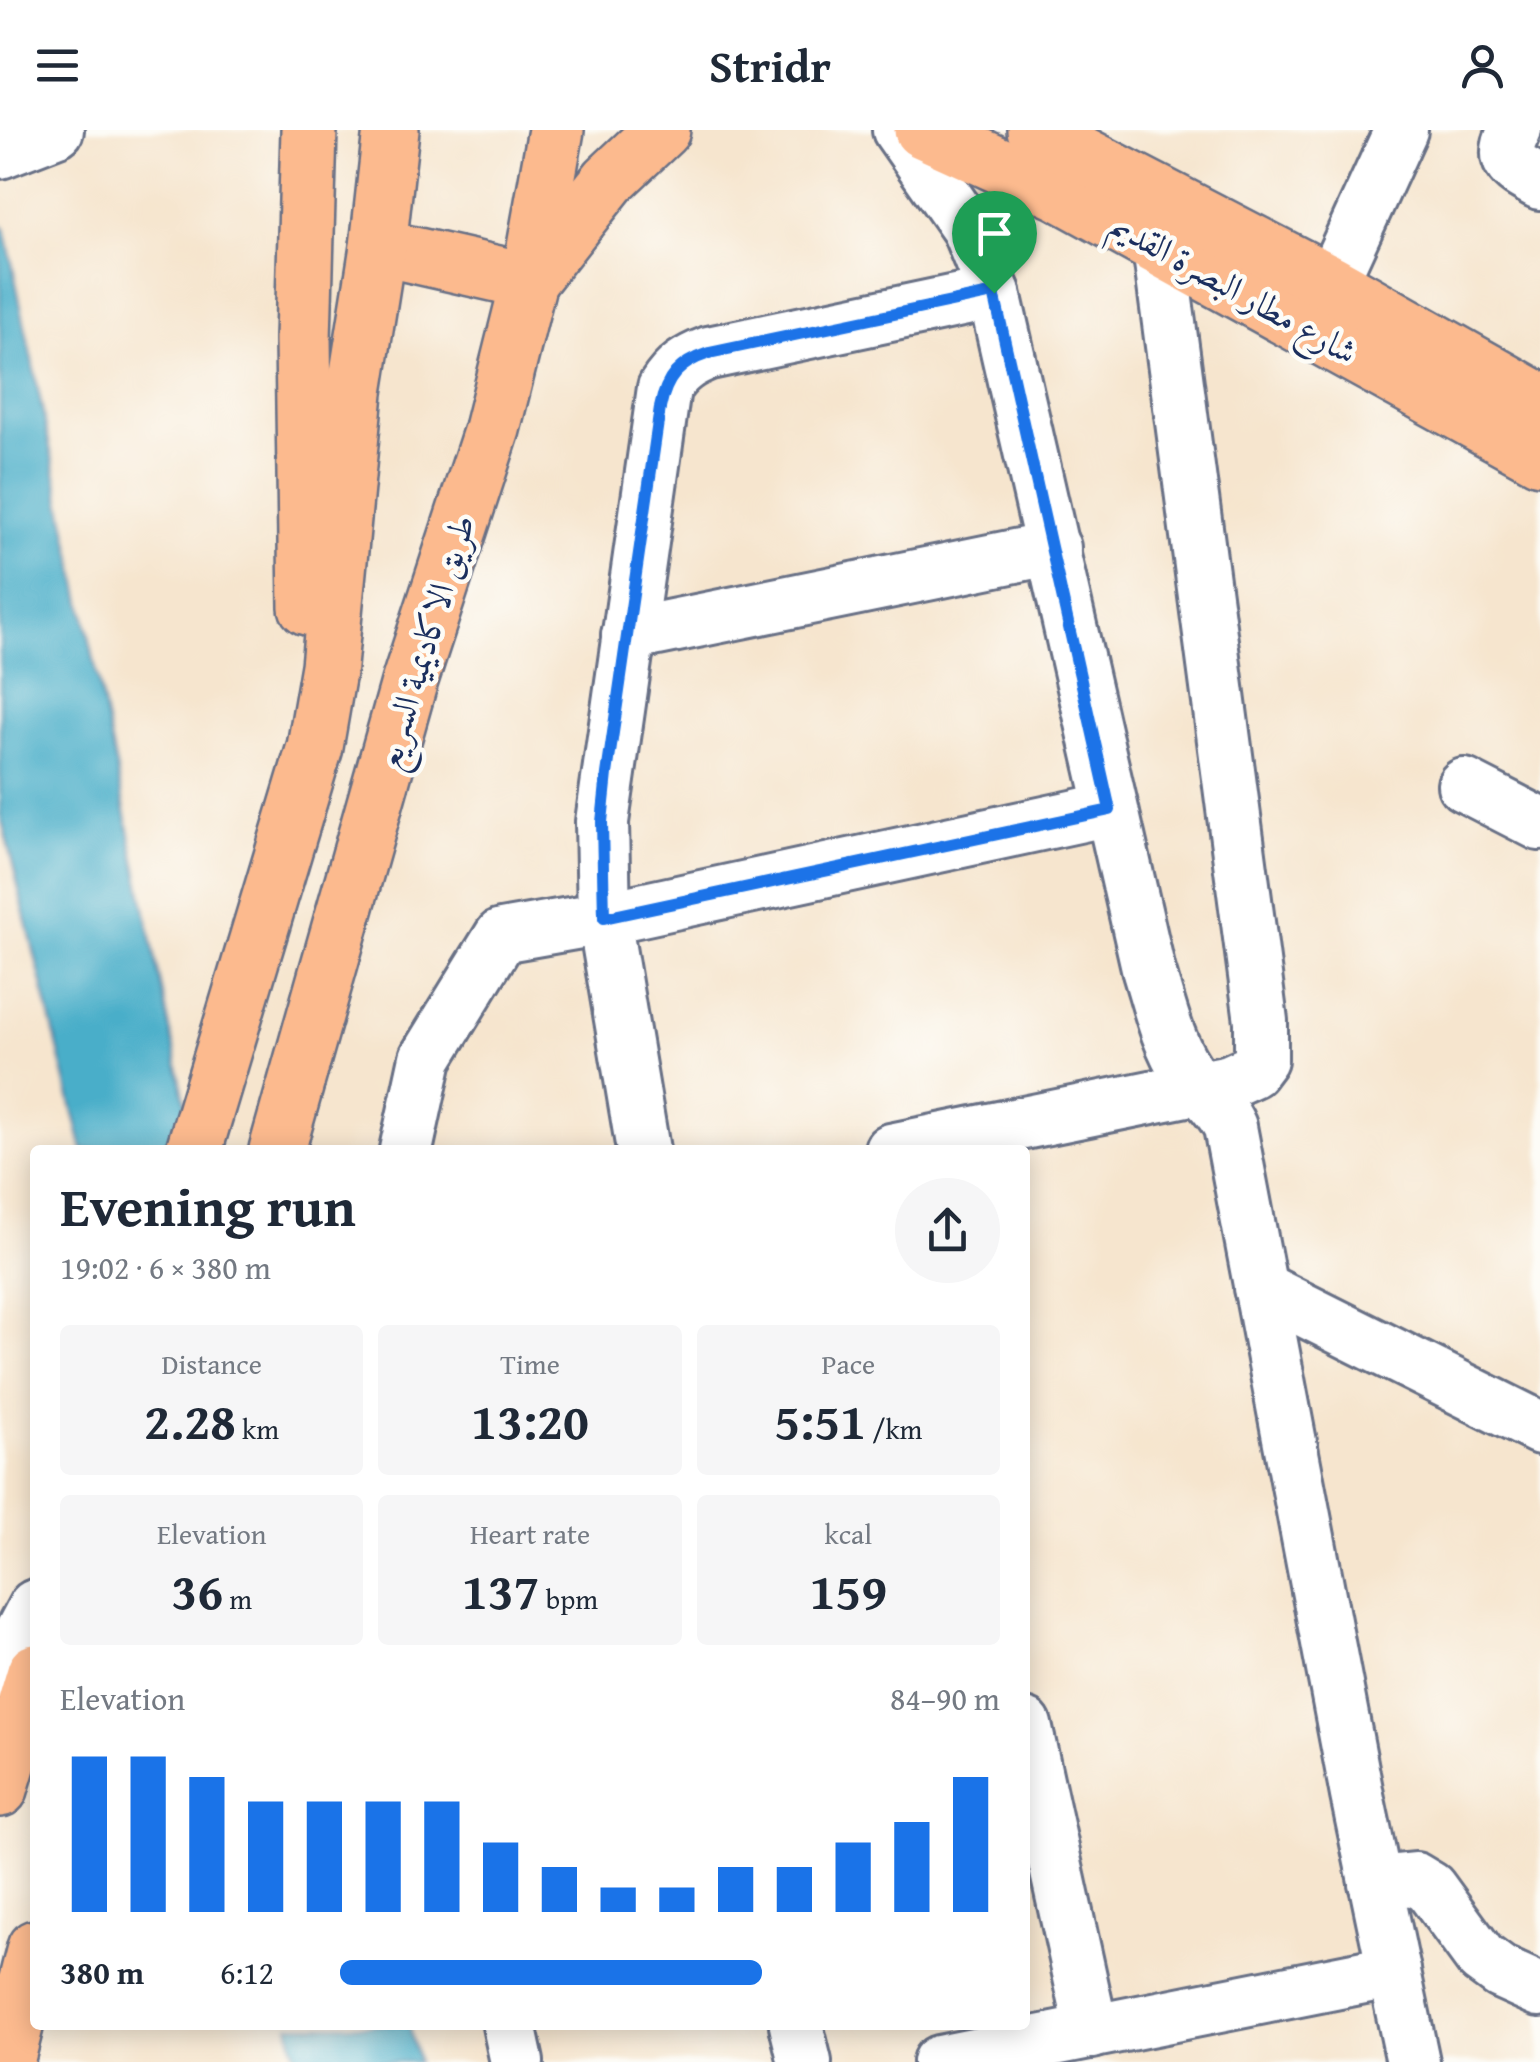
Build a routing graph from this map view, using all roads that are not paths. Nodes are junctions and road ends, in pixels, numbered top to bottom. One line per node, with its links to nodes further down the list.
1 (57, 130): 11 (street)
2 (308, 130): 25 (main road)
3 (391, 130): 13 (main road)
4 (556, 130): 15 (main road, طريق الاكاديمية السريع)
5 (662, 130): 15 (main road)
6 (899, 130): 17 (street)
7 (922, 130): 14 (main road, شارع مطار البصرة القديم)
8 (1401, 130): 16 (street)
9 (1514, 130): 12 (street)
10 (1066, 137): 16 (main road, شارع مطار البصرة القديم)
11 (0, 152)
12 (1540, 184)
13 (378, 246): 15 (main road); 25 (main road)
14 (1160, 246): 19 (main road, شارع مطار البصرة القديم); 27 (street)
15 (528, 281): 29 (main road, طريق الاكاديمية السريع)
16 (1331, 282): 18 (main road, شارع مطار البصرة القديم)
17 (994, 293): 20 (street); 21 (street)
18 (1540, 401)
19 (1540, 456)
20 (1054, 548): 21 (street); 23 (street)
21 (628, 635): 26 (street)
22 (1464, 785): 24 (street)
23 (1110, 810): 26 (street); 27 (street)
24 (1540, 824)
25 (292, 826): 28 (main road)
26 (604, 918): 30 (street); 31 (street)
27 (1200, 1088): 32 (street); 33 (street)
28 (196, 1145)
29 (278, 1145)
30 (407, 1145)
31 (642, 1145)
32 (921, 1145)
33 (1260, 1288): 34 (street); 40 (street)
34 (1540, 1428)
35 (30, 1615): 36 (street)
36 (0, 1672)
37 (30, 1689): 39 (main road)
38 (1030, 1749): 46 (street)
39 (0, 1789)
40 (1375, 1882): 42 (street); 43 (street)
41 (30, 1968): 47 (main road)
42 (1394, 1971): 46 (street); 51 (street)
43 (1540, 1990)
44 (510, 2030): 48 (street)
45 (797, 2030): 49 (street)
46 (1092, 2032): 50 (street)
47 (6, 2062)
48 (517, 2062)
49 (805, 2062)
50 (940, 2062)
51 (1412, 2062)

